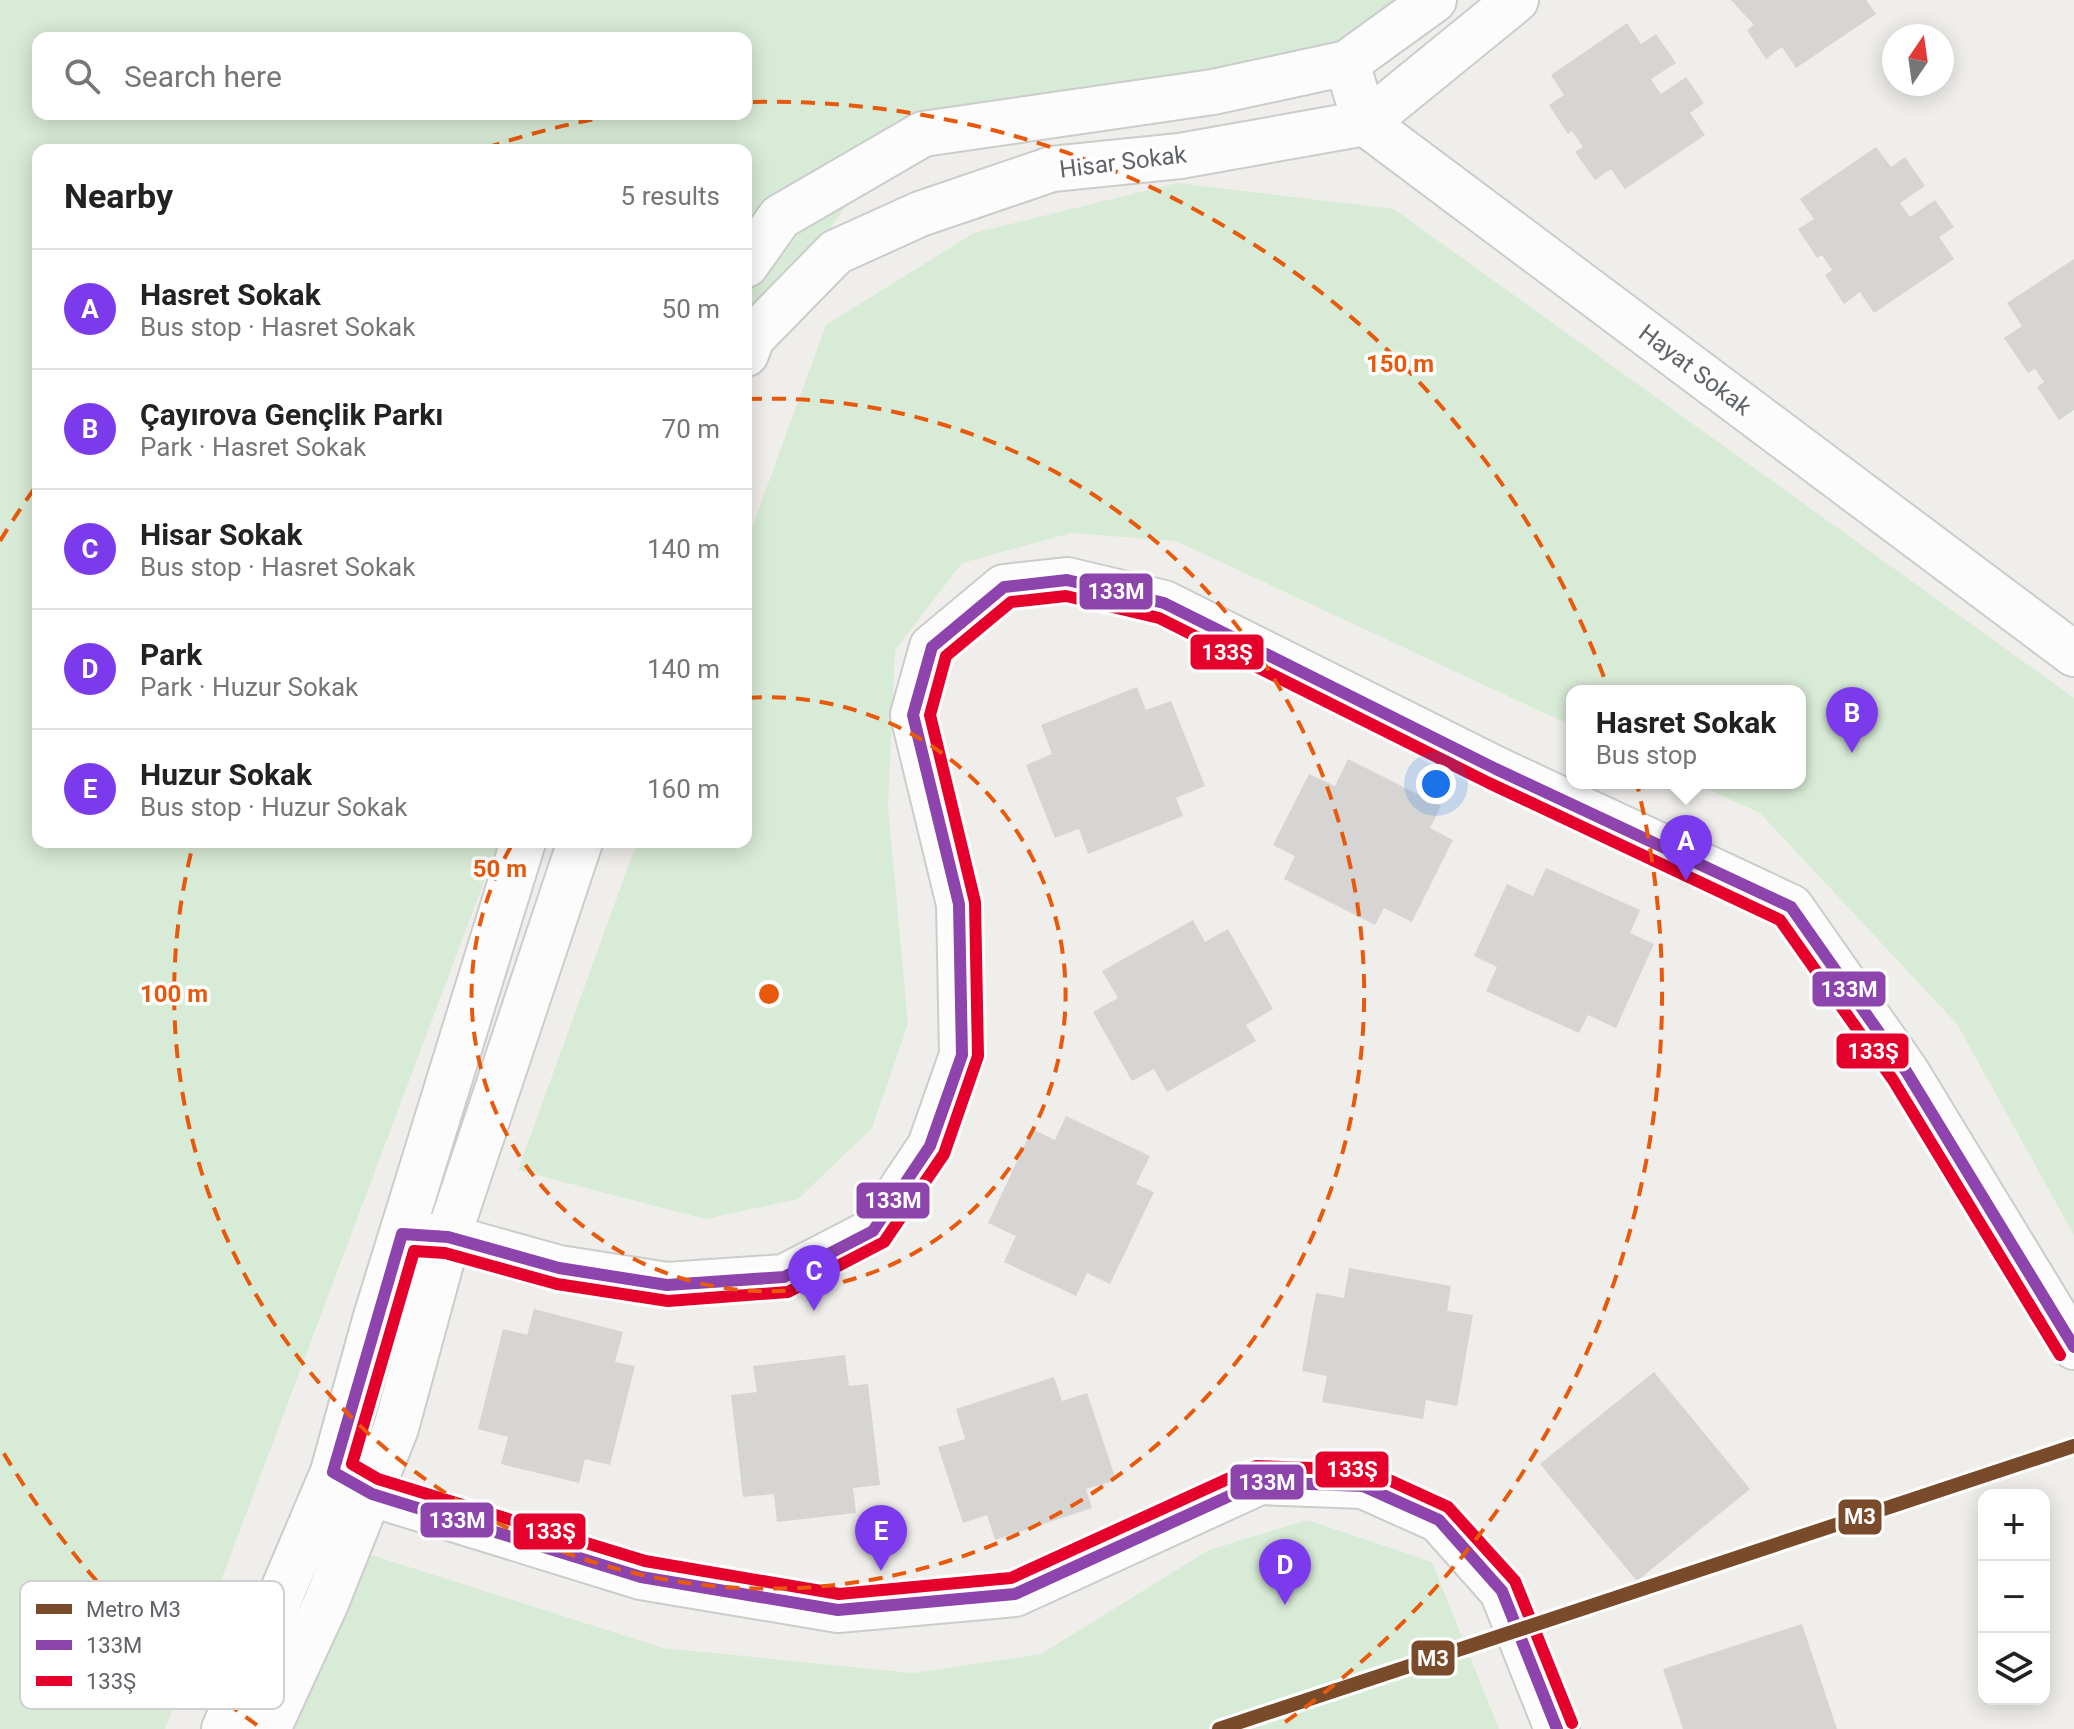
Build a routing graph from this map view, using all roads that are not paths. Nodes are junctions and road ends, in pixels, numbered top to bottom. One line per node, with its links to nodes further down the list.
1 (1434, 0): 3 (street)
2 (1516, 0): 4 (street, Hisar Sokak)
3 (1347, 63): 4 (street); 5 (street)
4 (1365, 123): 6 (street, Hisar Sokak); 7 (street, Hayat Sokak)
5 (752, 257)
6 (752, 338)
7 (2074, 654)
8 (521, 848): 10 (street)
9 (578, 848): 11 (street)
10 (402, 1234): 11 (street); 13 (street)
11 (448, 1237): 12 (street); 14 (street)
12 (2074, 1347)
13 (333, 1472): 14 (street); 15 (street)
14 (372, 1494): 16 (street); 21 (street)
15 (284, 1588)
16 (284, 1693)
17 (232, 1709): 19 (street)
18 (277, 1709): 20 (street)
19 (224, 1729)
20 (268, 1729)
21 (1557, 1729)

